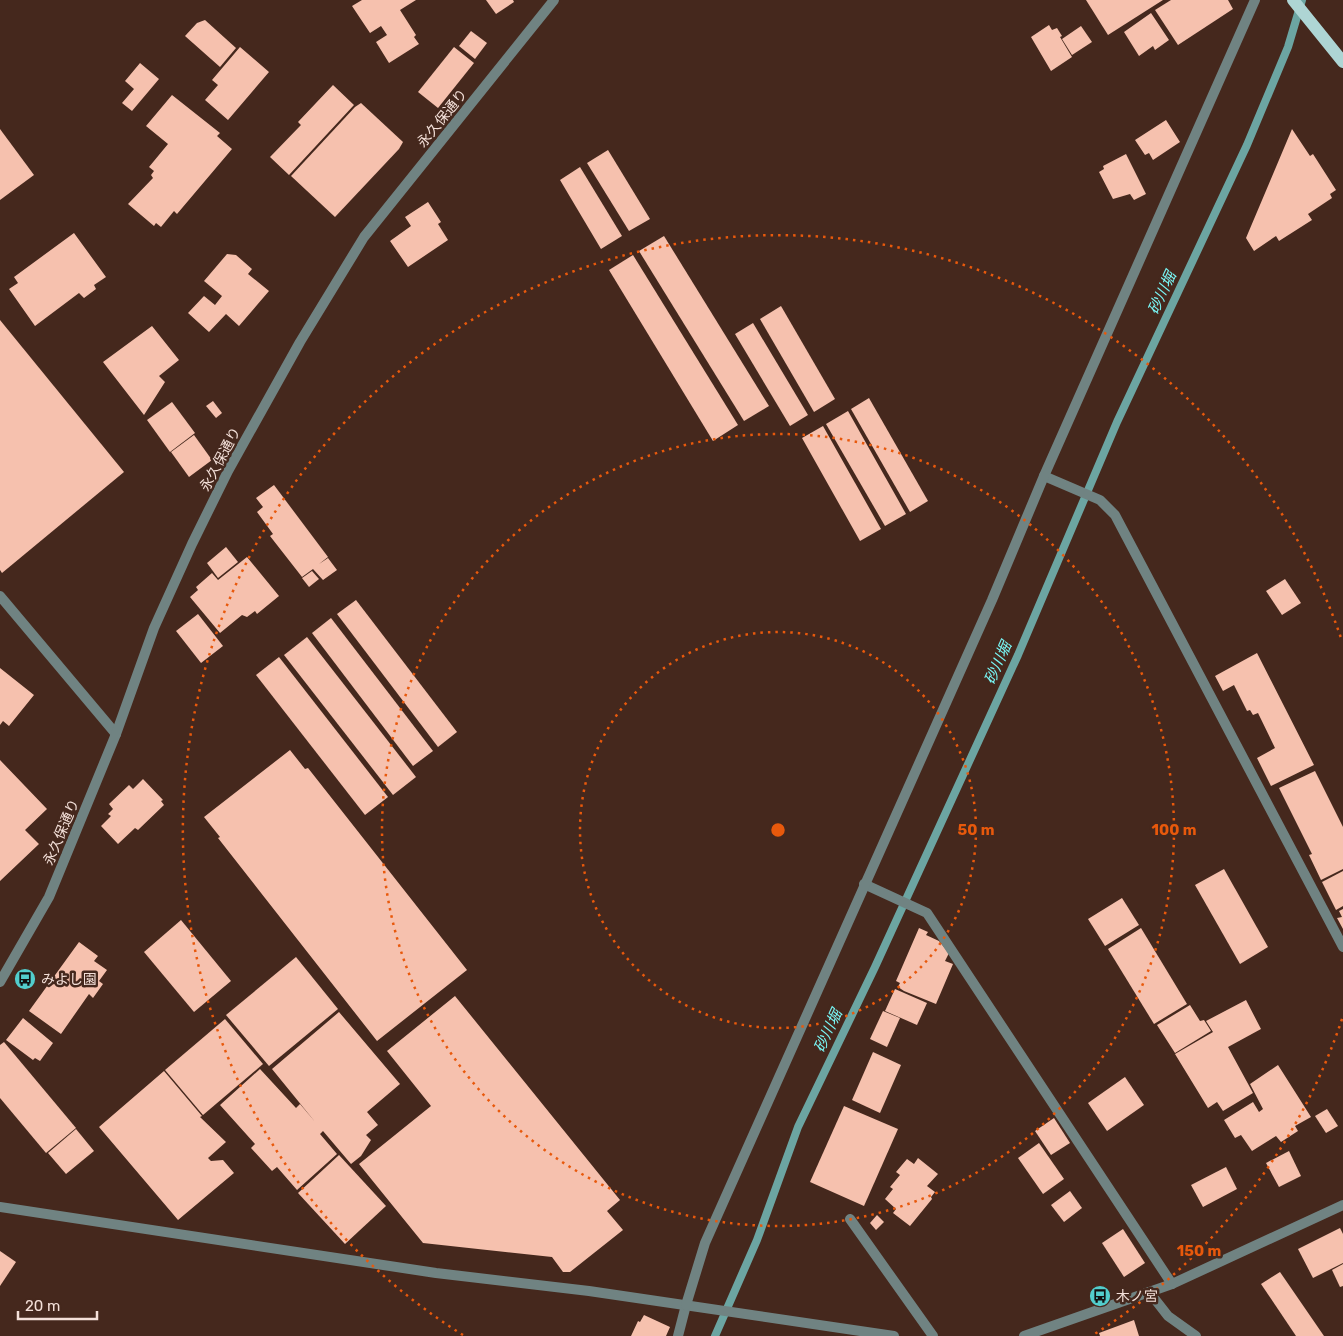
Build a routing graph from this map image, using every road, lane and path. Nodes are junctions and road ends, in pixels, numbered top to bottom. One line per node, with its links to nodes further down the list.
1 (554, 0): 7 (street, 永久保通り)
2 (1254, 0): 5 (street)
3 (1293, 0): 4 (main road)
4 (1343, 62)
5 (1044, 476): 8 (street); 9 (street)
6 (0, 596): 7 (street)
7 (116, 734): 10 (street, 永久保通り)
8 (864, 884): 14 (street); 16 (street)
9 (1343, 947)
10 (0, 982)
11 (1343, 1205): 14 (street)
12 (0, 1207): 16 (street)
13 (850, 1219): 19 (street)
14 (1172, 1284): 15 (street)
15 (1150, 1293): 20 (street); 21 (street)
16 (691, 1306): 17 (street); 18 (street)
17 (678, 1336)
18 (894, 1336)
19 (934, 1336)
20 (1024, 1336)
21 (1196, 1336)

